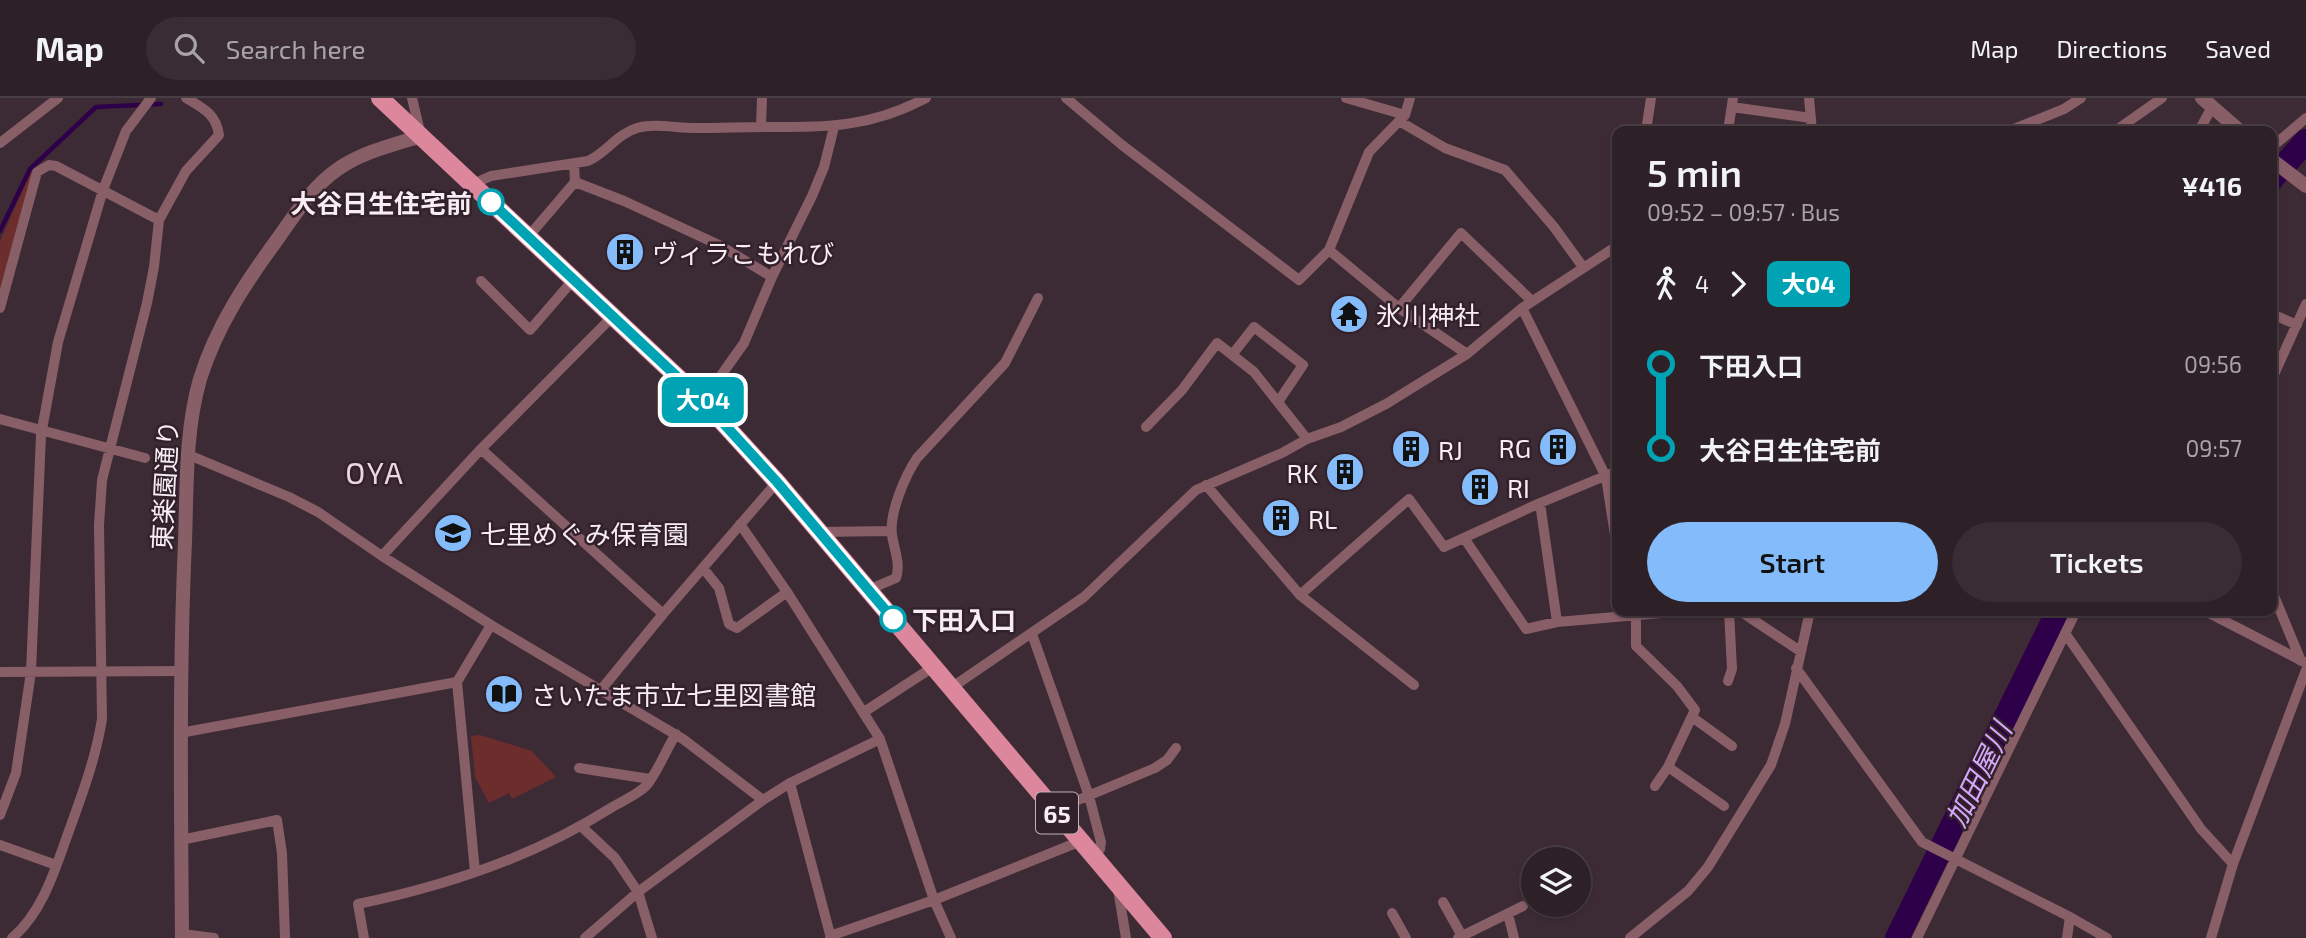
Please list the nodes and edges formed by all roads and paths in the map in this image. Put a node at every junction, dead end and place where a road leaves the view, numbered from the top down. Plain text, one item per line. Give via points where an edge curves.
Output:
1 (58, 98) edge
2 (151, 98) edge
3 (380, 98) edge
4 (412, 98) edge
5 (762, 98) edge
6 (926, 98) edge
7 (1066, 98) edge
8 (1346, 98) edge
9 (1410, 98) edge
10 (1651, 98) edge
11 (1810, 98) edge
12 (2081, 98) edge
13 (2162, 98) edge
14 (192, 102) edge
15 (1732, 102) edge
16 (2207, 102) edge
17 (1402, 118) junction
18 (1811, 118) junction
19 (2306, 118) edge
20 (1647, 126) edge
21 (1729, 126) edge
22 (1812, 126) edge
23 (2021, 126) edge
24 (2122, 126) edge
25 (2200, 126) edge
26 (2234, 126) edge
27 (761, 127) junction
28 (834, 127) junction
29 (421, 136) junction
30 (0, 143) edge
31 (2277, 143) edge
32 (2277, 163) edge
33 (574, 164) junction
34 (575, 182) junction
35 (473, 184) junction
36 (2306, 186) edge
37 (103, 190) junction
38 (159, 220) junction
39 (528, 237) junction
40 (1612, 249) edge
41 (1329, 250) junction
42 (1583, 267) junction
43 (772, 277) junction
44 (573, 279) junction
45 (481, 281) dead end
46 (1038, 299) dead end
47 (1527, 304) junction
48 (2306, 304) edge
49 (0, 308) edge
50 (1399, 308) junction
51 (613, 316) junction
52 (2277, 316) edge
53 (2297, 325) junction
54 (1467, 354) junction
55 (1232, 355) junction
56 (2277, 368) edge
57 (703, 401) junction
58 (1278, 402) junction
59 (0, 419) edge
60 (1146, 427) dead end
61 (42, 430) junction
62 (1307, 439) junction
63 (110, 448) junction
64 (481, 449) junction
65 (189, 455) junction
66 (145, 458) dead end
67 (1612, 474) edge
68 (1606, 477) junction
69 (777, 482) junction
70 (1206, 485) junction
71 (1540, 503) junction
72 (1612, 516) edge
73 (740, 524) junction
74 (819, 531) junction
75 (891, 531) junction
76 (1464, 538) junction
77 (382, 556) junction
78 (703, 568) junction
79 (869, 590) junction
80 (786, 592) junction
81 (1300, 595) junction
82 (2277, 603) edge
83 (663, 614) junction
84 (1612, 616) edge
85 (1630, 616) edge
86 (1729, 616) edge
87 (1748, 616) edge
88 (1809, 616) edge
89 (2074, 616) edge
90 (2214, 616) edge
91 (1557, 622) junction
92 (491, 625) junction
93 (2065, 633) junction
94 (1031, 634) junction
95 (1800, 651) junction
96 (2304, 665) edge
97 (933, 667) junction
98 (1796, 668) junction
99 (101, 670) junction
100 (181, 671) junction
101 (0, 672) edge
102 (31, 672) junction
103 (1728, 681) dead end
104 (457, 682) junction
105 (1414, 685) dead end
106 (951, 688) junction
107 (600, 691) junction
108 (864, 712) junction
109 (1692, 717) junction
110 (180, 733) junction
111 (676, 734) junction
112 (880, 739) junction
113 (1732, 746) dead end
114 (1176, 748) dead end
115 (1668, 767) junction
116 (579, 768) dead end
117 (650, 779) junction
118 (790, 783) junction
119 (1656, 786) dead end
120 (1089, 796) junction
121 (763, 800) junction
122 (1724, 806) dead end
123 (1054, 810) junction
124 (0, 815) edge
125 (581, 827) junction
126 (181, 840) junction
127 (1081, 841) junction
128 (0, 845) edge
129 (1095, 856) junction
130 (1950, 858) junction
131 (2233, 864) junction
132 (56, 865) junction
133 (475, 872) junction
134 (1117, 883) junction
135 (638, 892) junction
136 (934, 900) junction
137 (1444, 902) dead end
138 (1521, 907) edge
139 (1392, 913) dead end
140 (1508, 914) junction
141 (2070, 917) junction
142 (182, 936) edge
143 (831, 937) edge
144 (1460, 937) edge
145 (12, 938) edge
146 (214, 938) edge
147 (285, 938) edge
148 (364, 938) edge
149 (585, 938) edge
150 (652, 938) edge
151 (951, 938) edge
152 (1126, 938) edge
153 (1163, 938) edge
154 (1406, 938) edge
155 (1514, 938) edge
156 (1630, 938) edge
157 (1917, 938) edge
158 (2067, 938) edge
159 (2107, 938) edge
160 (2211, 938) edge

1 - 30 street
2 - 37 street via 126,131
3 - 29 main road, 65
4 - 29 street
5 - 27 street
6 - 28 street via 885,117
7 - 41 street via 1299,280
8 - 17 street
9 - 17 street
10 - 20 street
11 - 18 street
12 - 23 street
13 - 24 street
14 - 38 street via 208,112 219,135 186,171
15 - 18 street
15 - 21 street
16 - 25 street
16 - 26 street
17 - 41 street via 1369,152
17 - 42 street via 1445,148 1505,170
18 - 22 street
19 - 31 street
27 - 28 street
27 - 33 street via 636,129 597,157
28 - 43 street via 820,177
29 - 35 main road, 65
29 - 65 street, 東楽園通り via 353,160 320,184 302,205 221,324 200,380
32 - 36 street
33 - 34 street
33 - 35 street via 491,176
34 - 39 street
34 - 43 street via 719,245
35 - 39 main road, 65
37 - 38 street
37 - 49 street via 56,166 37,172
37 - 61 street via 58,342
38 - 63 street via 147,303
39 - 44 main road, 65
40 - 42 street
41 - 50 street
42 - 47 street
43 - 57 street via 744,343
44 - 45 street via 530,330
44 - 51 main road, 65
46 - 75 street via 1005,363 906,473
47 - 50 street via 1461,233
47 - 54 street
47 - 68 street
48 - 53 street
50 - 54 street
51 - 57 main road, 65
51 - 64 street
52 - 53 street
53 - 56 street
54 - 62 street via 1386,404
55 - 58 street via 1254,372
55 - 58 street via 1254,327 1303,365
55 - 60 street via 1217,343 1182,390
57 - 69 main road, 65
58 - 62 street
59 - 61 street
61 - 63 street
61 - 102 street
62 - 70 street
63 - 66 street
63 - 99 street via 99,525
64 - 77 street
64 - 83 street
65 - 77 street via 289,497
65 - 100 street, 東楽園通り
67 - 68 street
68 - 71 street
68 - 72 street
69 - 73 street
69 - 74 main road, 65
70 - 81 street
70 - 94 street via 1084,597
71 - 76 street
71 - 91 street
73 - 78 street
73 - 80 street
74 - 75 street
74 - 79 main road, 65
75 - 79 street via 899,569 896,578
76 - 81 street via 1444,547 1409,499
76 - 91 street via 1526,629
77 - 92 street
78 - 80 street via 719,588 729,624 737,628
78 - 83 street
79 - 97 main road, 65
80 - 108 street
81 - 105 street
82 - 96 street
83 - 107 street
84 - 91 street
85 - 109 street via 1636,646 1677,685 1695,710
86 - 103 street via 1732,669
87 - 95 street
88 - 95 street
89 - 93 street
90 - 96 street
92 - 104 street
92 - 107 street
93 - 130 street
93 - 131 street via 2201,829
94 - 106 street
94 - 120 street
95 - 98 street
96 - 131 street
97 - 106 main road, 65
97 - 108 street
98 - 130 street via 1922,842
98 - 156 street via 1771,765 1708,867 1688,891
99 - 100 street
99 - 102 street
99 - 132 street via 99,740
100 - 110 street, 東楽園通り
101 - 102 street
102 - 124 street via 16,773
104 - 110 street
104 - 133 street
106 - 123 main road, 65
107 - 111 street
108 - 112 street
109 - 113 street
109 - 115 street
110 - 126 street, 東楽園通り
111 - 117 street
111 - 121 street
112 - 118 street
112 - 136 street
114 - 120 street via 1155,768
115 - 119 street
115 - 122 street
116 - 117 street
117 - 125 street
118 - 121 street
118 - 143 street
120 - 123 street
120 - 129 street via 1101,842
121 - 135 street
123 - 127 main road, 65
125 - 133 street
125 - 135 street via 615,858
126 - 142 street, 東楽園通り
126 - 147 street via 277,820
127 - 129 main road, 65
127 - 136 street
128 - 132 street
129 - 134 main road, 65
130 - 141 street
130 - 157 street
131 - 160 street
132 - 145 street via 41,901
133 - 148 street via 358,904
134 - 152 street
134 - 153 main road, 65
135 - 149 street
135 - 150 street
136 - 143 street
136 - 151 street
137 - 144 street
138 - 140 street
139 - 154 street
140 - 144 street
140 - 155 street
141 - 158 street
141 - 159 street
142 - 146 street

